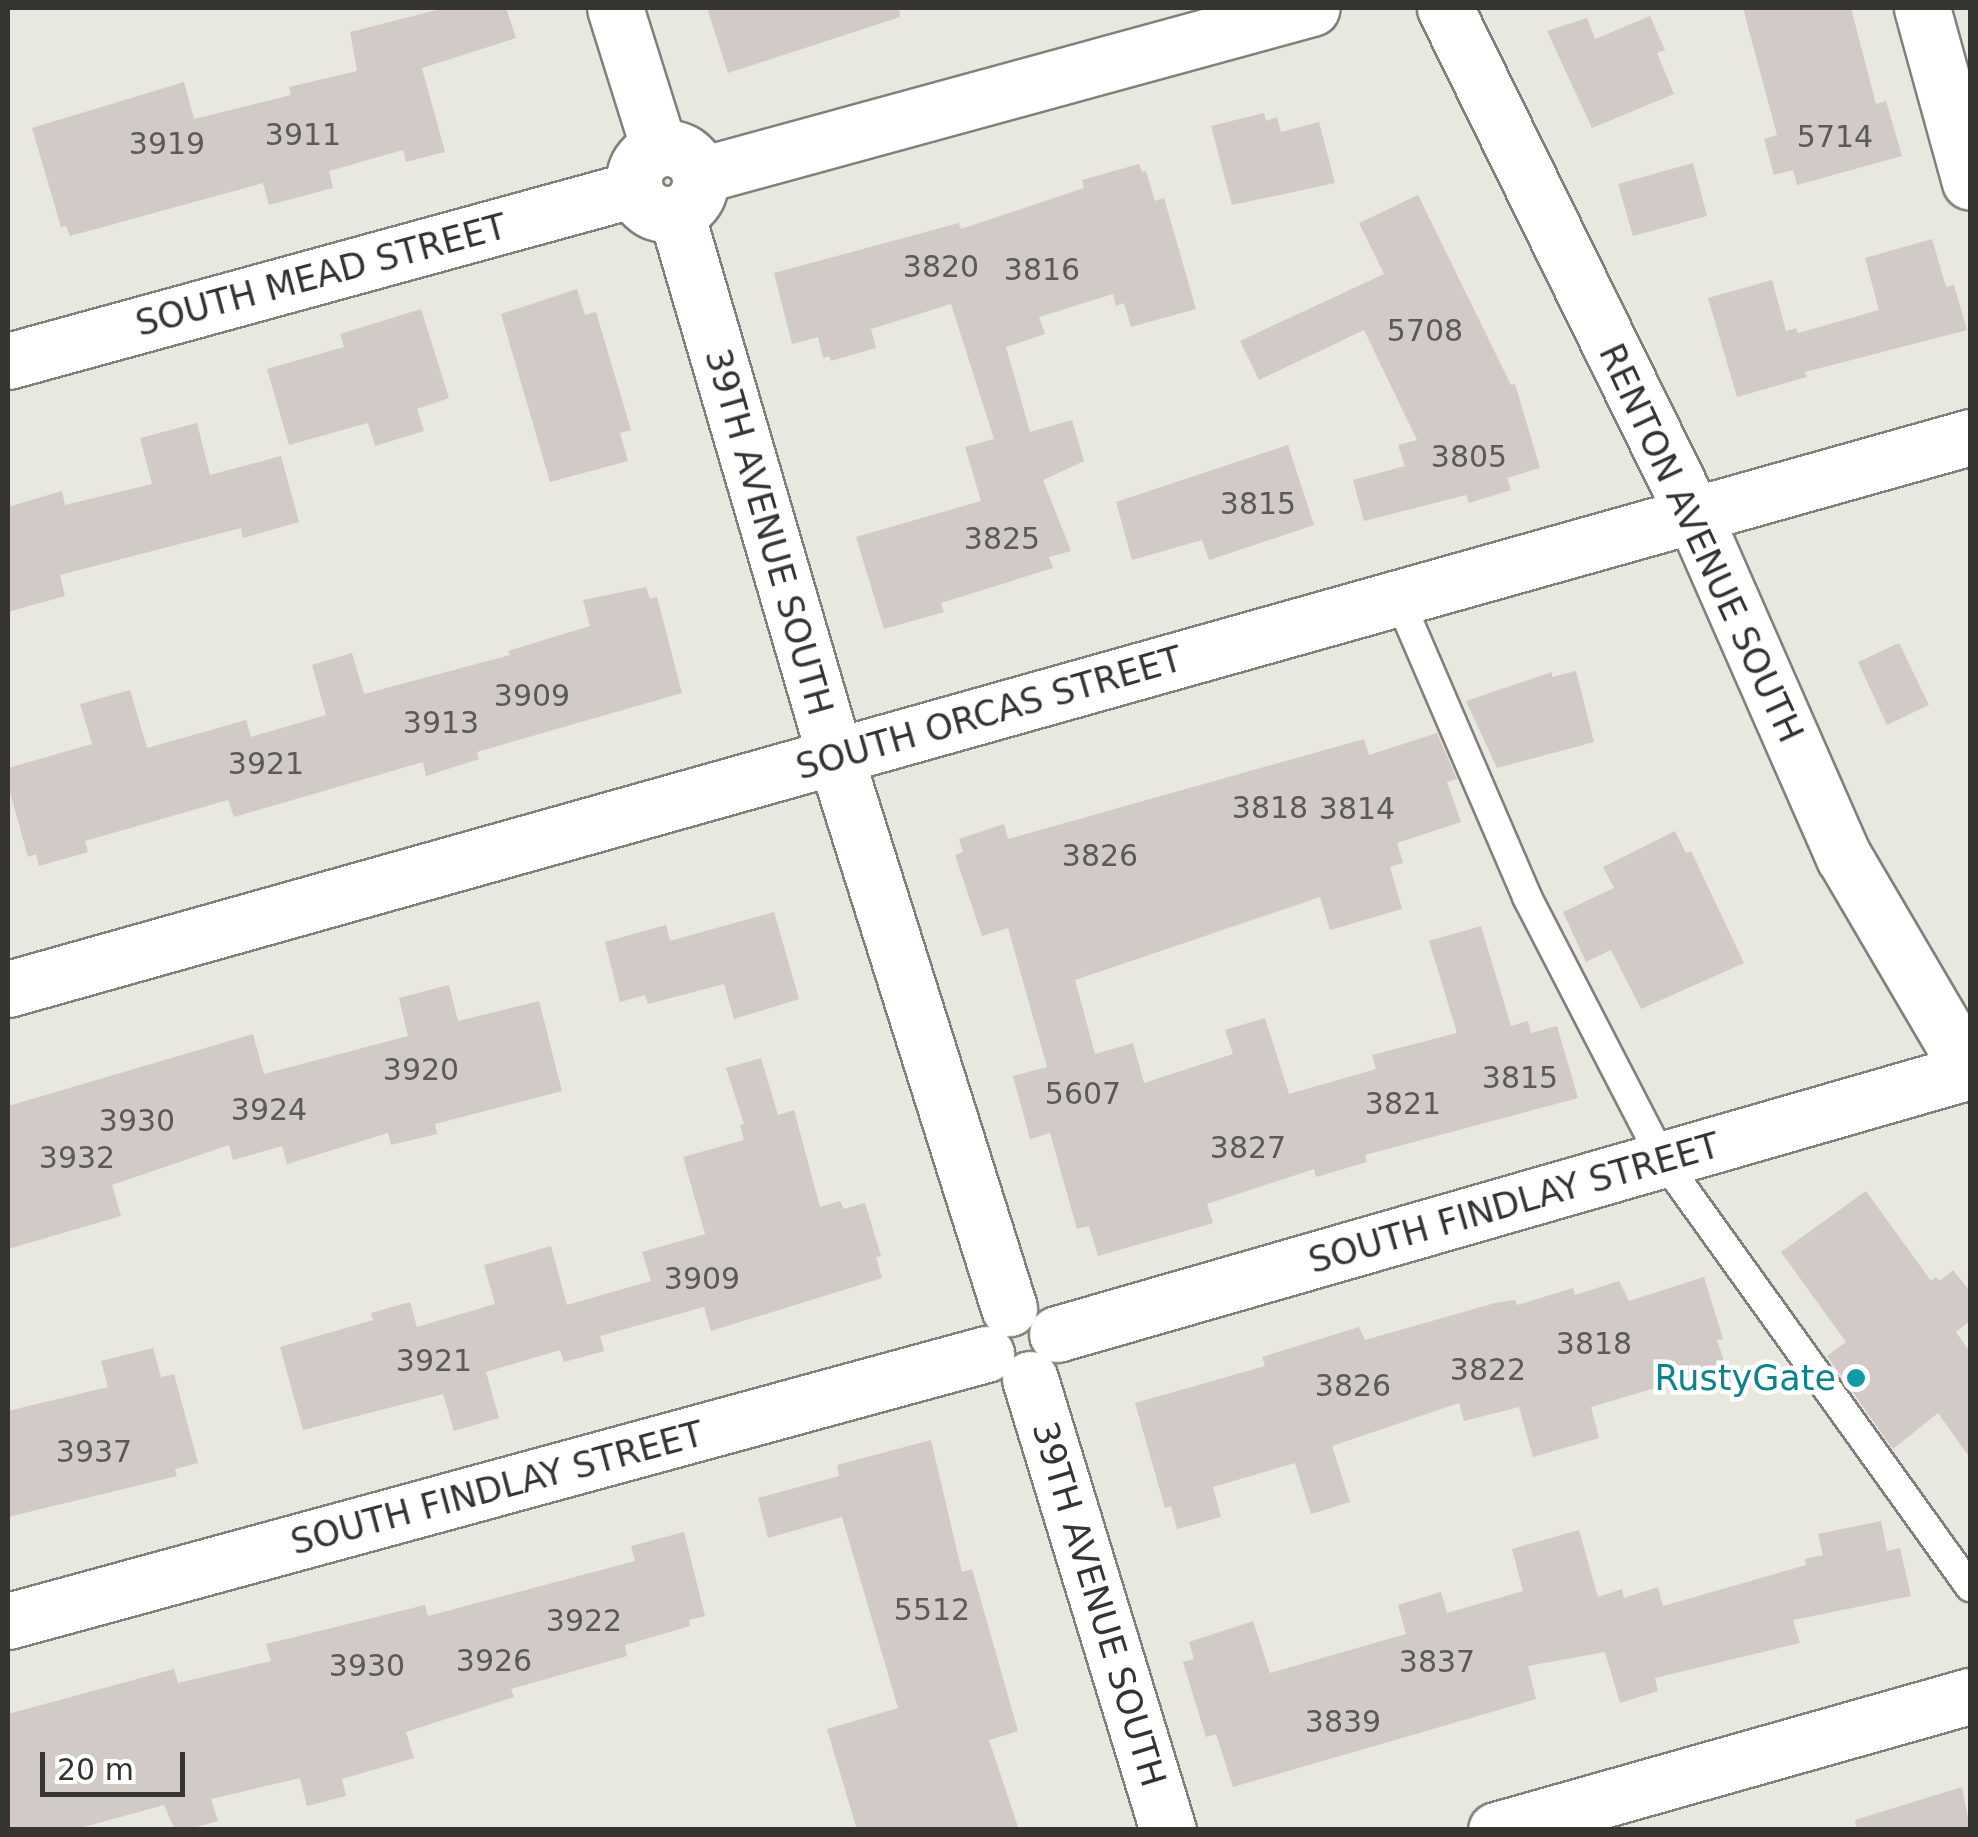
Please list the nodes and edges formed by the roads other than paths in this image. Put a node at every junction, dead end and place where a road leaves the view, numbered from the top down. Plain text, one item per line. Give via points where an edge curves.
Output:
1 (615, 8) edge
2 (1312, 8) edge
3 (1445, 8) edge
4 (1922, 8) edge
5 (668, 181) junction
6 (1970, 182) edge
7 (8, 361) edge
8 (1970, 437) edge
9 (1694, 516) junction
10 (1398, 597) junction
11 (835, 756) junction
12 (8, 989) edge
13 (1970, 1071) edge
14 (1663, 1160) junction
15 (1021, 1344) junction
16 (1970, 1587) edge
17 (8, 1621) edge
18 (1970, 1696) edge
19 (1168, 1830) edge
20 (1496, 1830) edge

1 - 5 street, 39TH AVENUE SOUTH
2 - 5 street, SOUTH MEAD STREET
3 - 9 street, RENTON AVENUE SOUTH
4 - 6 street
5 - 7 street, SOUTH MEAD STREET
5 - 11 street, 39TH AVENUE SOUTH
8 - 9 street, SOUTH ORCAS STREET
9 - 10 street, SOUTH ORCAS STREET
9 - 13 street, RENTON AVENUE SOUTH via 1844,857
10 - 11 street, SOUTH ORCAS STREET
10 - 14 lane via 1527,897
11 - 12 street, SOUTH ORCAS STREET
11 - 15 street, 39TH AVENUE SOUTH
13 - 14 street, SOUTH FINDLAY STREET
14 - 15 street, SOUTH FINDLAY STREET
14 - 16 lane
15 - 17 street, SOUTH FINDLAY STREET
15 - 19 street, 39TH AVENUE SOUTH
18 - 20 street

